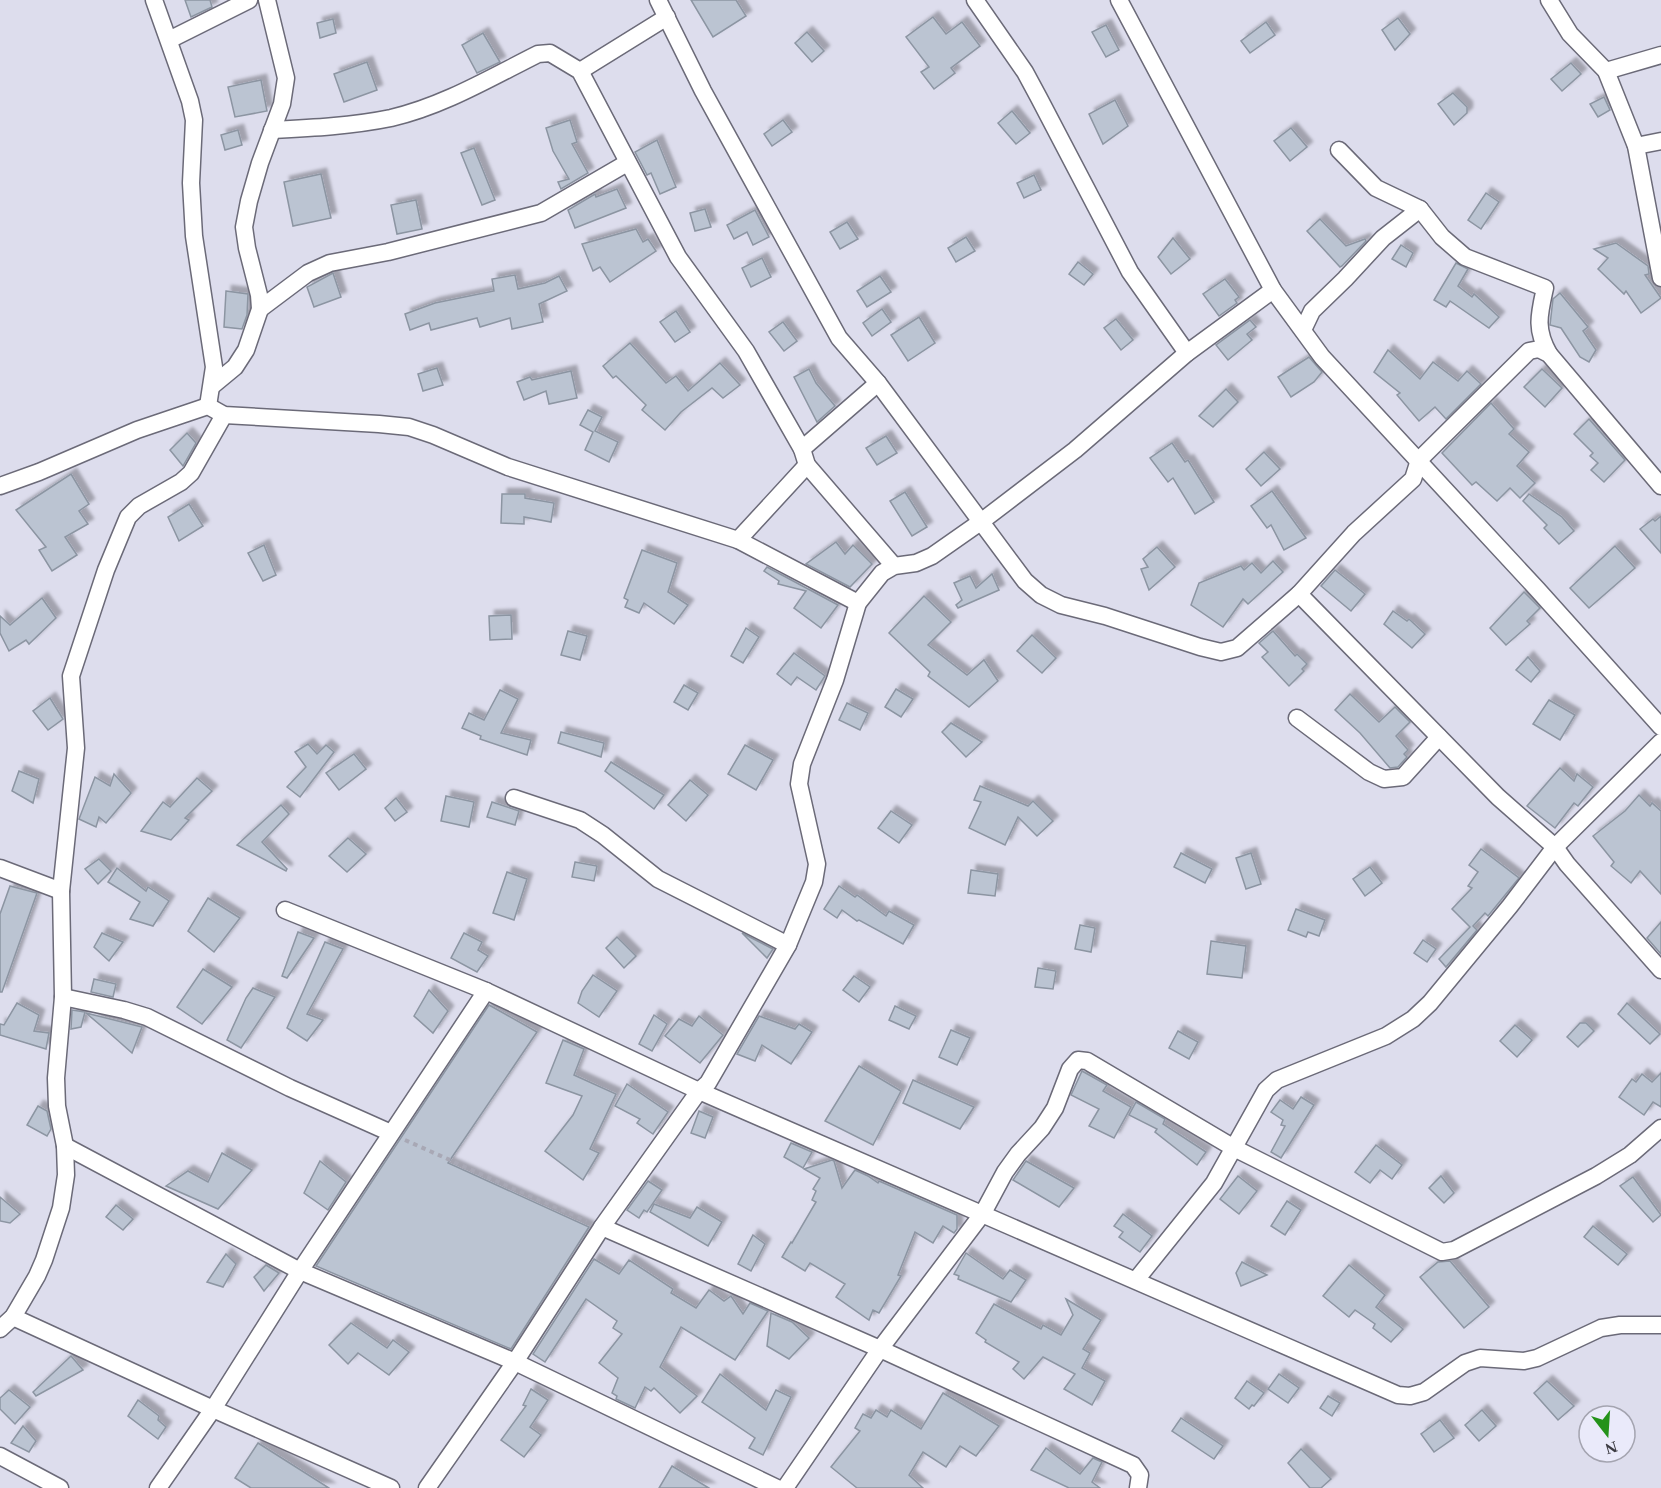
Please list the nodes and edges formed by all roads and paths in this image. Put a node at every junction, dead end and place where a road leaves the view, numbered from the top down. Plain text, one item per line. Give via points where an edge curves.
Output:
1 (154, 0) edge
2 (249, 0) edge
3 (267, 0) edge
4 (658, 0) edge
5 (975, 0) edge
6 (1119, 0) edge
7 (1549, 0) edge
8 (667, 17) junction
9 (169, 40) junction
10 (1661, 55) edge
11 (580, 71) junction
12 (1606, 71) junction
13 (272, 130) junction
14 (1661, 141) edge
15 (1636, 147) junction
16 (1339, 150) dead end
17 (627, 163) junction
18 (1420, 209) junction
19 (1660, 270) edge
20 (1273, 290) junction
21 (260, 309) junction
22 (1303, 330) junction
23 (1187, 353) junction
24 (1549, 354) junction
25 (878, 383) junction
26 (212, 386) junction
27 (208, 406) junction
28 (224, 415) junction
29 (804, 457) junction
30 (1419, 460) junction
31 (0, 486) edge
32 (1661, 486) edge
33 (982, 521) junction
34 (738, 540) junction
35 (894, 566) junction
36 (1299, 594) junction
37 (858, 603) junction
38 (1297, 718) dead end
39 (1661, 727) edge
40 (1439, 737) junction
41 (1661, 742) edge
42 (514, 798) dead end
43 (1555, 846) junction
44 (0, 868) edge
45 (61, 891) junction
46 (285, 910) dead end
47 (788, 945) junction
48 (1661, 970) edge
49 (486, 991) junction
50 (63, 997) junction
51 (699, 1091) junction
52 (1661, 1128) edge
53 (391, 1133) junction
54 (65, 1146) junction
55 (1234, 1148) junction
56 (983, 1213) junction
57 (602, 1227) junction
58 (300, 1270) junction
59 (1136, 1280) junction
60 (13, 1317) junction
61 (1661, 1324) edge
62 (0, 1329) edge
63 (880, 1350) junction
64 (515, 1362) junction
65 (213, 1409) junction
66 (0, 1456) edge
67 (60, 1488) edge
68 (158, 1488) edge
69 (391, 1488) edge
70 (427, 1488) edge
71 (777, 1488) edge
72 (785, 1488) edge
73 (1138, 1488) edge

1 - 9 street
2 - 9 street
3 - 13 street via 286,78
4 - 8 street
5 - 23 street via 1040,98 1130,272
6 - 20 street
7 - 12 street via 1570,34
8 - 11 street
8 - 25 street via 703,91 839,338
9 - 26 street via 194,120 194,236 214,367
10 - 12 street
11 - 13 street via 550,53 538,54 461,94 392,118
11 - 17 street
12 - 15 street
13 - 21 street via 244,227
14 - 15 street
15 - 19 street
16 - 18 street via 1376,188
17 - 21 street via 541,213 330,263 308,273
17 - 29 street via 678,258 746,351
18 - 22 street via 1383,238 1311,310
18 - 24 street via 1442,237 1465,257 1545,288 1538,321
20 - 22 street
20 - 23 street
21 - 26 street via 246,350 235,367
22 - 30 street via 1322,357
23 - 33 street via 1075,450
24 - 30 street via 1539,349 1529,351
24 - 32 street
25 - 29 street
25 - 33 street
26 - 27 street
27 - 28 street
27 - 31 street via 137,430
28 - 34 street via 409,427 508,467
28 - 45 street via 191,473 128,517 106,570 71,675 74,774
29 - 34 street
29 - 35 street
30 - 36 street via 1413,479 1354,533
30 - 39 street
33 - 35 street via 932,556
33 - 36 street via 1025,581 1041,595 1061,605 1221,652 1237,648
34 - 37 street
35 - 37 street via 882,573
36 - 40 street
37 - 47 street via 835,680 802,764 799,784 817,864 814,882
38 - 40 street via 1384,779 1403,777
40 - 43 street via 1498,797
41 - 43 street
42 - 47 street via 580,820 658,879
43 - 48 street
43 - 55 street via 1510,906 1413,1019 1386,1036 1277,1080 1266,1090
44 - 45 street
45 - 50 street
46 - 49 street
47 - 51 street via 715,1072
49 - 51 street
49 - 53 street
50 - 53 street via 147,1017
50 - 54 street via 56,1078
51 - 56 street
51 - 57 street
52 - 55 street via 1630,1155 1596,1176 1454,1250 1442,1252
53 - 57 path
53 - 58 street
54 - 58 street
54 - 60 street via 61,1208 44,1260
55 - 56 street via 1087,1061 1078,1060 1070,1069 1055,1108 1005,1172
55 - 59 street via 1214,1183
56 - 59 street
56 - 63 street
57 - 63 street
57 - 64 street
58 - 64 street
58 - 65 street
59 - 61 street via 1398,1395 1424,1392 1472,1361 1524,1361 1601,1328
60 - 62 street
60 - 65 street
63 - 72 street
63 - 73 street via 1133,1465 1140,1474
64 - 70 street
64 - 71 street
65 - 68 street
65 - 69 street
66 - 67 street

